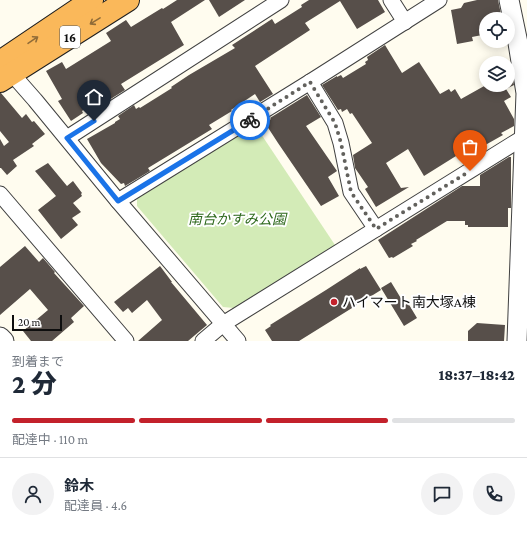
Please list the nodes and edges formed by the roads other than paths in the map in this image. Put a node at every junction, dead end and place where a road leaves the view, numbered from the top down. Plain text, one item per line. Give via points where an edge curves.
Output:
1 (92, 0) edge
2 (128, 0) edge
3 (281, 0) edge
4 (391, 0) edge
5 (439, 0) edge
6 (509, 0) edge
7 (405, 22) junction
8 (2, 68) edge
9 (310, 82) junction
10 (524, 137) junction
11 (67, 138) junction
12 (0, 194) edge
13 (118, 201) junction
14 (376, 229) junction
15 (223, 324) junction
16 (0, 337) edge
17 (4, 341) edge
18 (126, 341) edge
19 (203, 341) edge
20 (238, 341) edge
21 (517, 341) edge

8 -> 1 highway, 16
2 -> 8 highway, 16
3 - 11 street
4 - 7 street
5 - 7 street
6 - 10 street via 526,93
7 - 9 street
8 - 11 street
9 - 13 street
9 - 14 street via 335,123 351,192
10 - 14 street
10 - 21 street
11 - 13 street
12 - 18 street
13 - 15 street
14 - 15 street
15 - 19 street
15 - 20 street
16 - 17 street

